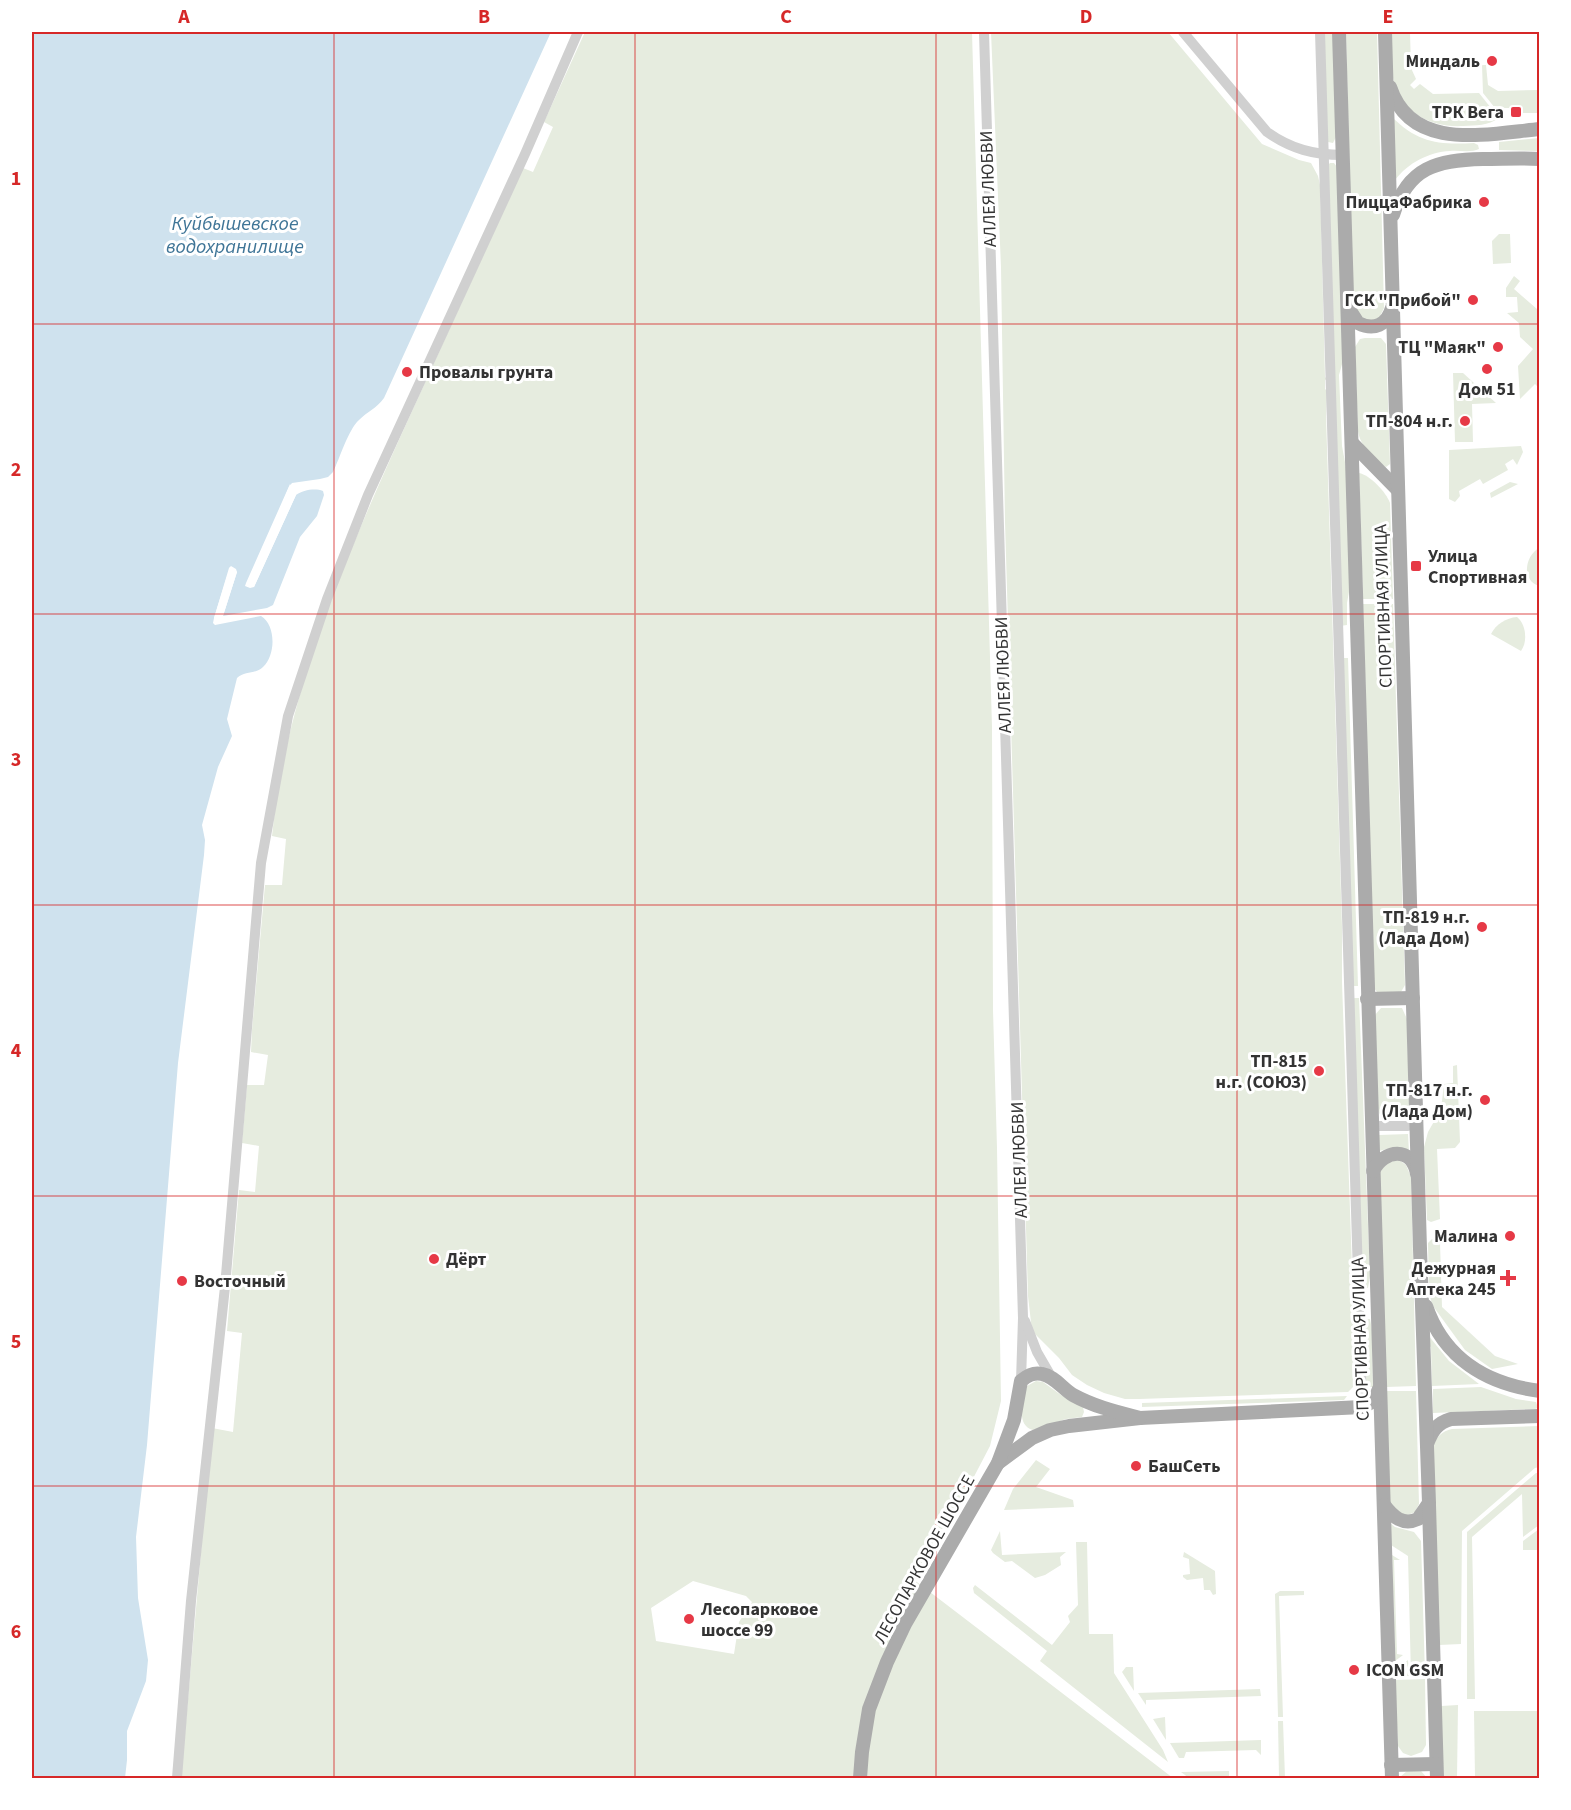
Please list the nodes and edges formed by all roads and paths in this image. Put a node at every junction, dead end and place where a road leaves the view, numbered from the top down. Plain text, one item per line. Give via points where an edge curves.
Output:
1 (578, 32) edge
2 (984, 32) edge
3 (1184, 32) edge
4 (1320, 32) edge
5 (1339, 32) edge
6 (1385, 32) edge
7 (1386, 77) junction
8 (1539, 129) edge
9 (1486, 134) junction
10 (1324, 155) junction
11 (1343, 155) junction
12 (1487, 159) junction
13 (1539, 159) edge
14 (1390, 225) junction
15 (1348, 307) junction
16 (1393, 307) junction
17 (1352, 443) junction
18 (1398, 490) junction
19 (1413, 998) junction
20 (1367, 999) junction
21 (1371, 1126) junction
22 (1408, 1126) dead end
23 (1373, 1171) junction
24 (1418, 1179) junction
25 (1421, 1284) junction
26 (1023, 1318) junction
27 (1052, 1378) junction
28 (1021, 1381) junction
29 (1380, 1389) junction
30 (1539, 1391) edge
31 (1087, 1402) junction
32 (1362, 1407) junction
33 (1539, 1416) edge
34 (1140, 1418) junction
35 (1014, 1420) junction
36 (1082, 1424) junction
37 (1380, 1427) junction
38 (1032, 1438) junction
39 (1426, 1445) junction
40 (998, 1463) junction
41 (1429, 1503) junction
42 (1384, 1505) junction
43 (1436, 1764) junction
44 (1391, 1772) edge
45 (177, 1779) edge
46 (860, 1779) edge
47 (1437, 1779) edge

1 - 45 street via 368,495 327,599 288,716 261,863
2 - 26 street, АЛЛЕЯ ЛЮБВИ
3 - 10 street via 1267,132 1297,149
4 - 10 street
5 - 11 main road, СПОРТИВНАЯ УЛИЦА
6 - 7 main road, СПОРТИВНАЯ УЛИЦА
7 - 9 main road via 1401,111 1420,127 1450,134
7 - 14 main road, СПОРТИВНАЯ УЛИЦА
8 - 9 main road
9 - 12 main road
10 - 11 street
10 - 32 street
11 - 15 main road, СПОРТИВНАЯ УЛИЦА
12 - 13 main road
12 - 14 main road via 1439,163 1421,172 1405,188
14 - 16 main road, СПОРТИВНАЯ УЛИЦА
15 - 16 main road via 1358,323 1371,327 1384,323
15 - 17 main road, СПОРТИВНАЯ УЛИЦА
16 - 18 main road, СПОРТИВНАЯ УЛИЦА
17 - 18 main road
17 - 20 main road, СПОРТИВНАЯ УЛИЦА
18 - 19 main road, СПОРТИВНАЯ УЛИЦА
19 - 20 main road
19 - 24 main road, СПОРТИВНАЯ УЛИЦА
20 - 21 main road, СПОРТИВНАЯ УЛИЦА
21 - 22 street
21 - 23 main road, СПОРТИВНАЯ УЛИЦА
23 - 24 main road via 1383,1156 1403,1155 1413,1162
23 - 29 main road, СПОРТИВНАЯ УЛИЦА
24 - 25 main road, СПОРТИВНАЯ УЛИЦА
25 - 30 main road via 1430,1319 1462,1360 1488,1378
25 - 39 main road, СПОРТИВНАЯ УЛИЦА
26 - 27 street, АЛЛЕЯ ЛЮБВИ
26 - 28 street, АЛЛЕЯ ЛЮБВИ
27 - 28 main road via 1035,1373
27 - 31 main road
28 - 35 main road, ЛЕСОПАРКОВОЕ ШОССЕ
29 - 32 main road via 1374,1401
29 - 37 main road, СПОРТИВНАЯ УЛИЦА
31 - 34 main road
31 - 36 main road via 1090,1418
32 - 34 main road
32 - 37 main road via 1374,1414
33 - 39 main road via 1451,1419 1435,1428
34 - 36 main road, ЛЕСОПАРКОВОЕ ШОССЕ
35 - 38 main road via 1018,1433
35 - 40 main road, ЛЕСОПАРКОВОЕ ШОССЕ
36 - 38 main road, ЛЕСОПАРКОВОЕ ШОССЕ
37 - 42 main road, СПОРТИВНАЯ УЛИЦА
38 - 40 main road, ЛЕСОПАРКОВОЕ ШОССЕ
39 - 41 main road, СПОРТИВНАЯ УЛИЦА
40 - 46 main road, ЛЕСОПАРКОВОЕ ШОССЕ via 887,1662 869,1709
41 - 42 main road via 1418,1519 1410,1522 1397,1519
41 - 43 main road, СПОРТИВНАЯ УЛИЦА
42 - 44 main road, СПОРТИВНАЯ УЛИЦА
43 - 44 main road
43 - 47 main road, СПОРТИВНАЯ УЛИЦА

